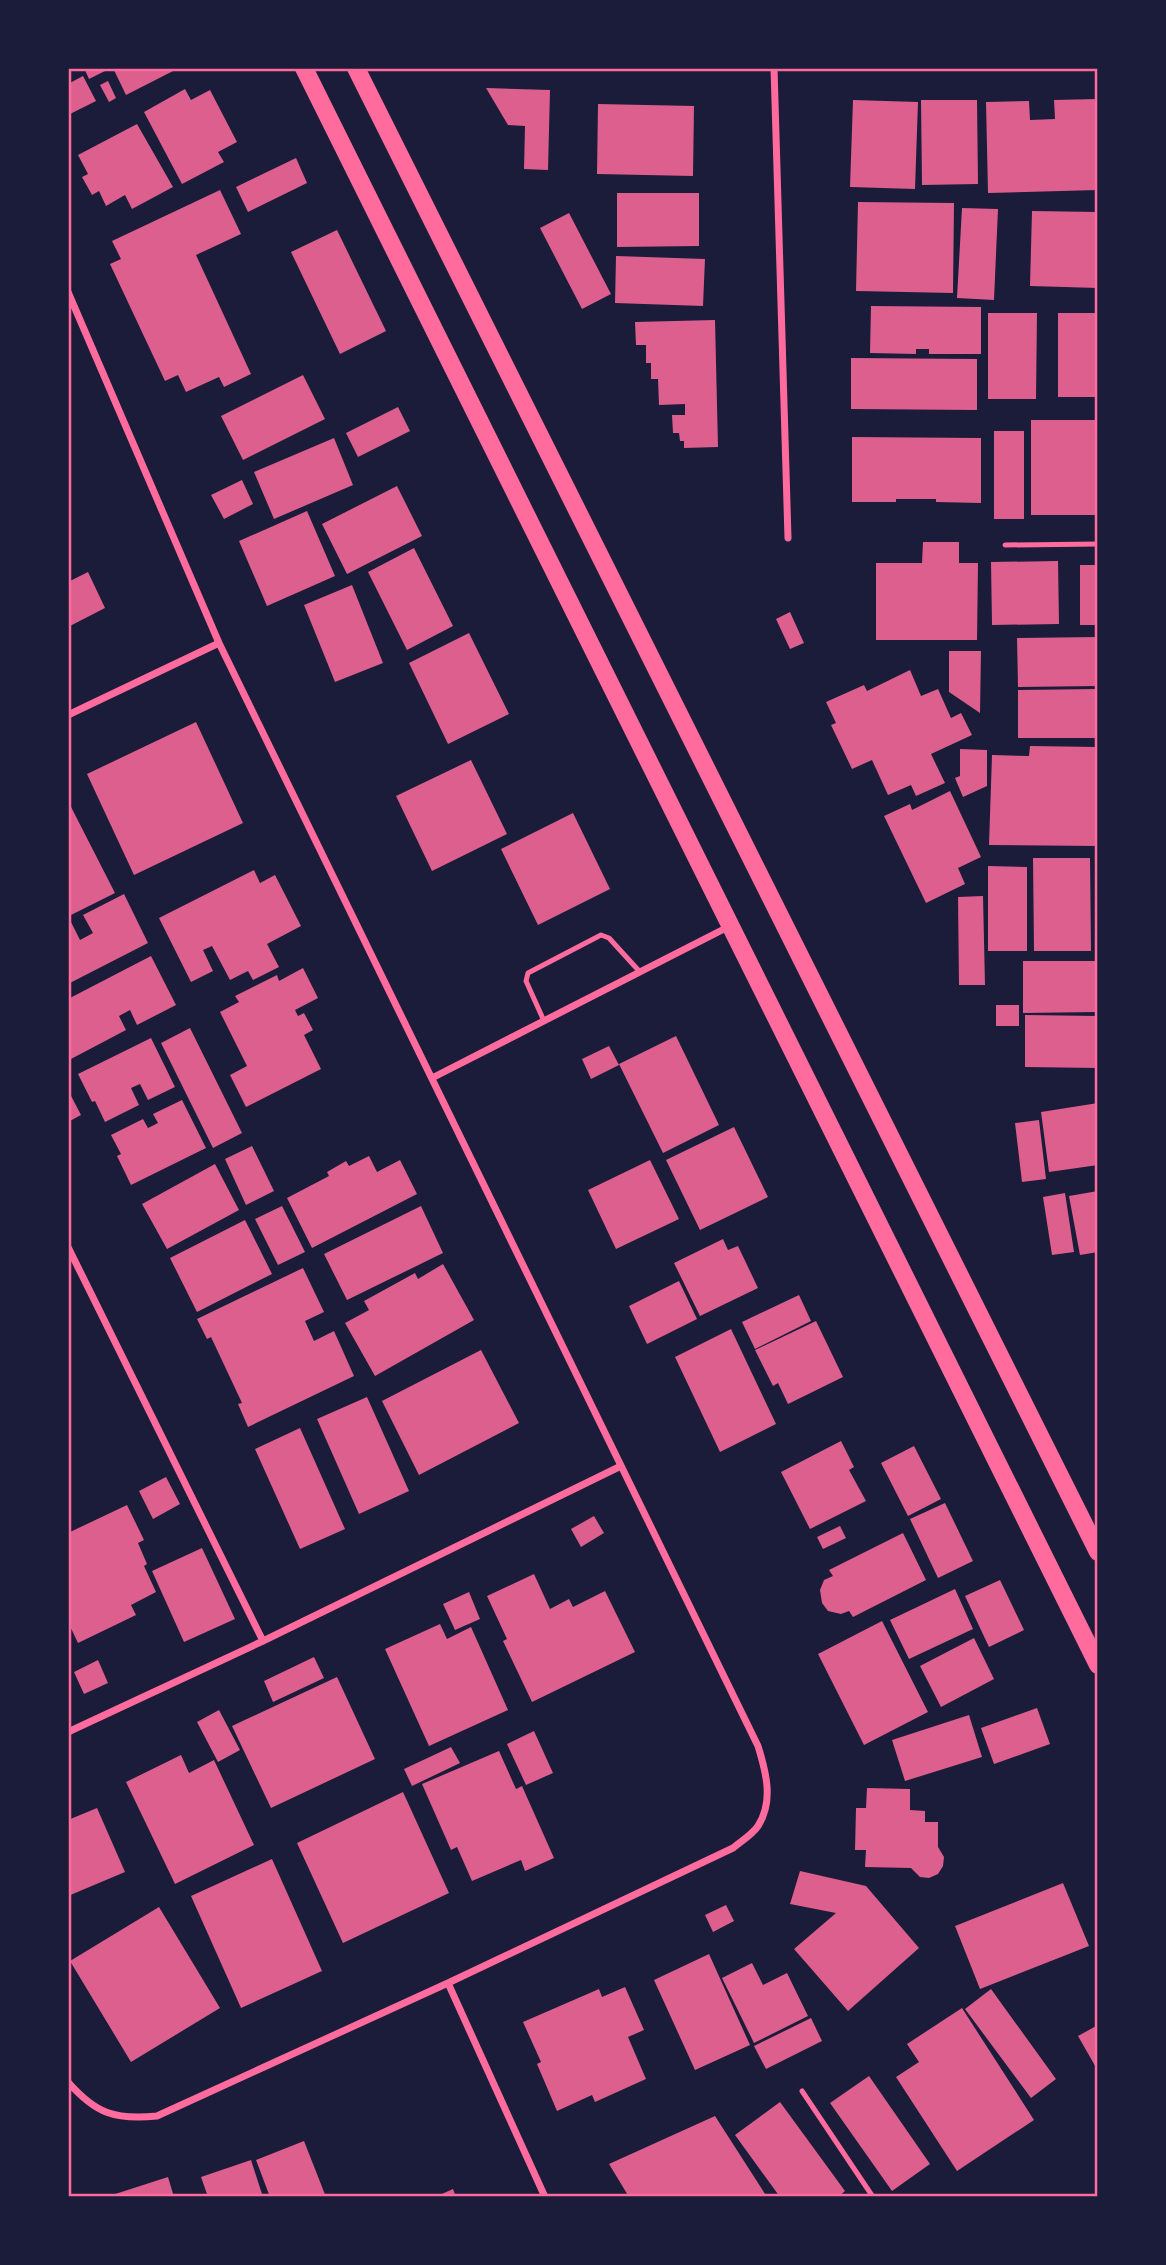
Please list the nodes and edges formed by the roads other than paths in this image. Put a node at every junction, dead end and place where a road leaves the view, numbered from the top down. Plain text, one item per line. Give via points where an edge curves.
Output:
1 (304, 68) edge
2 (356, 68) edge
3 (774, 68) edge
4 (68, 292) edge
5 (788, 538) dead end
6 (1098, 544) edge
7 (1005, 545) dead end
8 (219, 643) junction
9 (68, 715) edge
10 (730, 926) junction
11 (640, 972) junction
12 (544, 1021) junction
13 (432, 1078) junction
14 (68, 1247) edge
15 (621, 1466) junction
16 (1098, 1552) edge
17 (263, 1641) junction
18 (1098, 1665) edge
19 (68, 1732) edge
20 (448, 1983) junction
21 (68, 2082) edge
22 (802, 2091) dead end
23 (545, 2197) edge
24 (873, 2197) edge

1 - 10 main road
2 - 16 main road
3 - 5 street
4 - 8 street
6 - 7 lane
8 - 9 street
8 - 13 street
10 - 11 street
10 - 18 main road
11 - 12 street
11 - 12 lane via 605,935 528,973
12 - 13 street
13 - 15 street
14 - 17 street
15 - 17 street
15 - 20 street via 758,1746 767,1775 767,1804 757,1827 733,1848
17 - 19 street
20 - 21 street via 157,2116 106,2114 83,2100
20 - 23 street
22 - 24 lane

